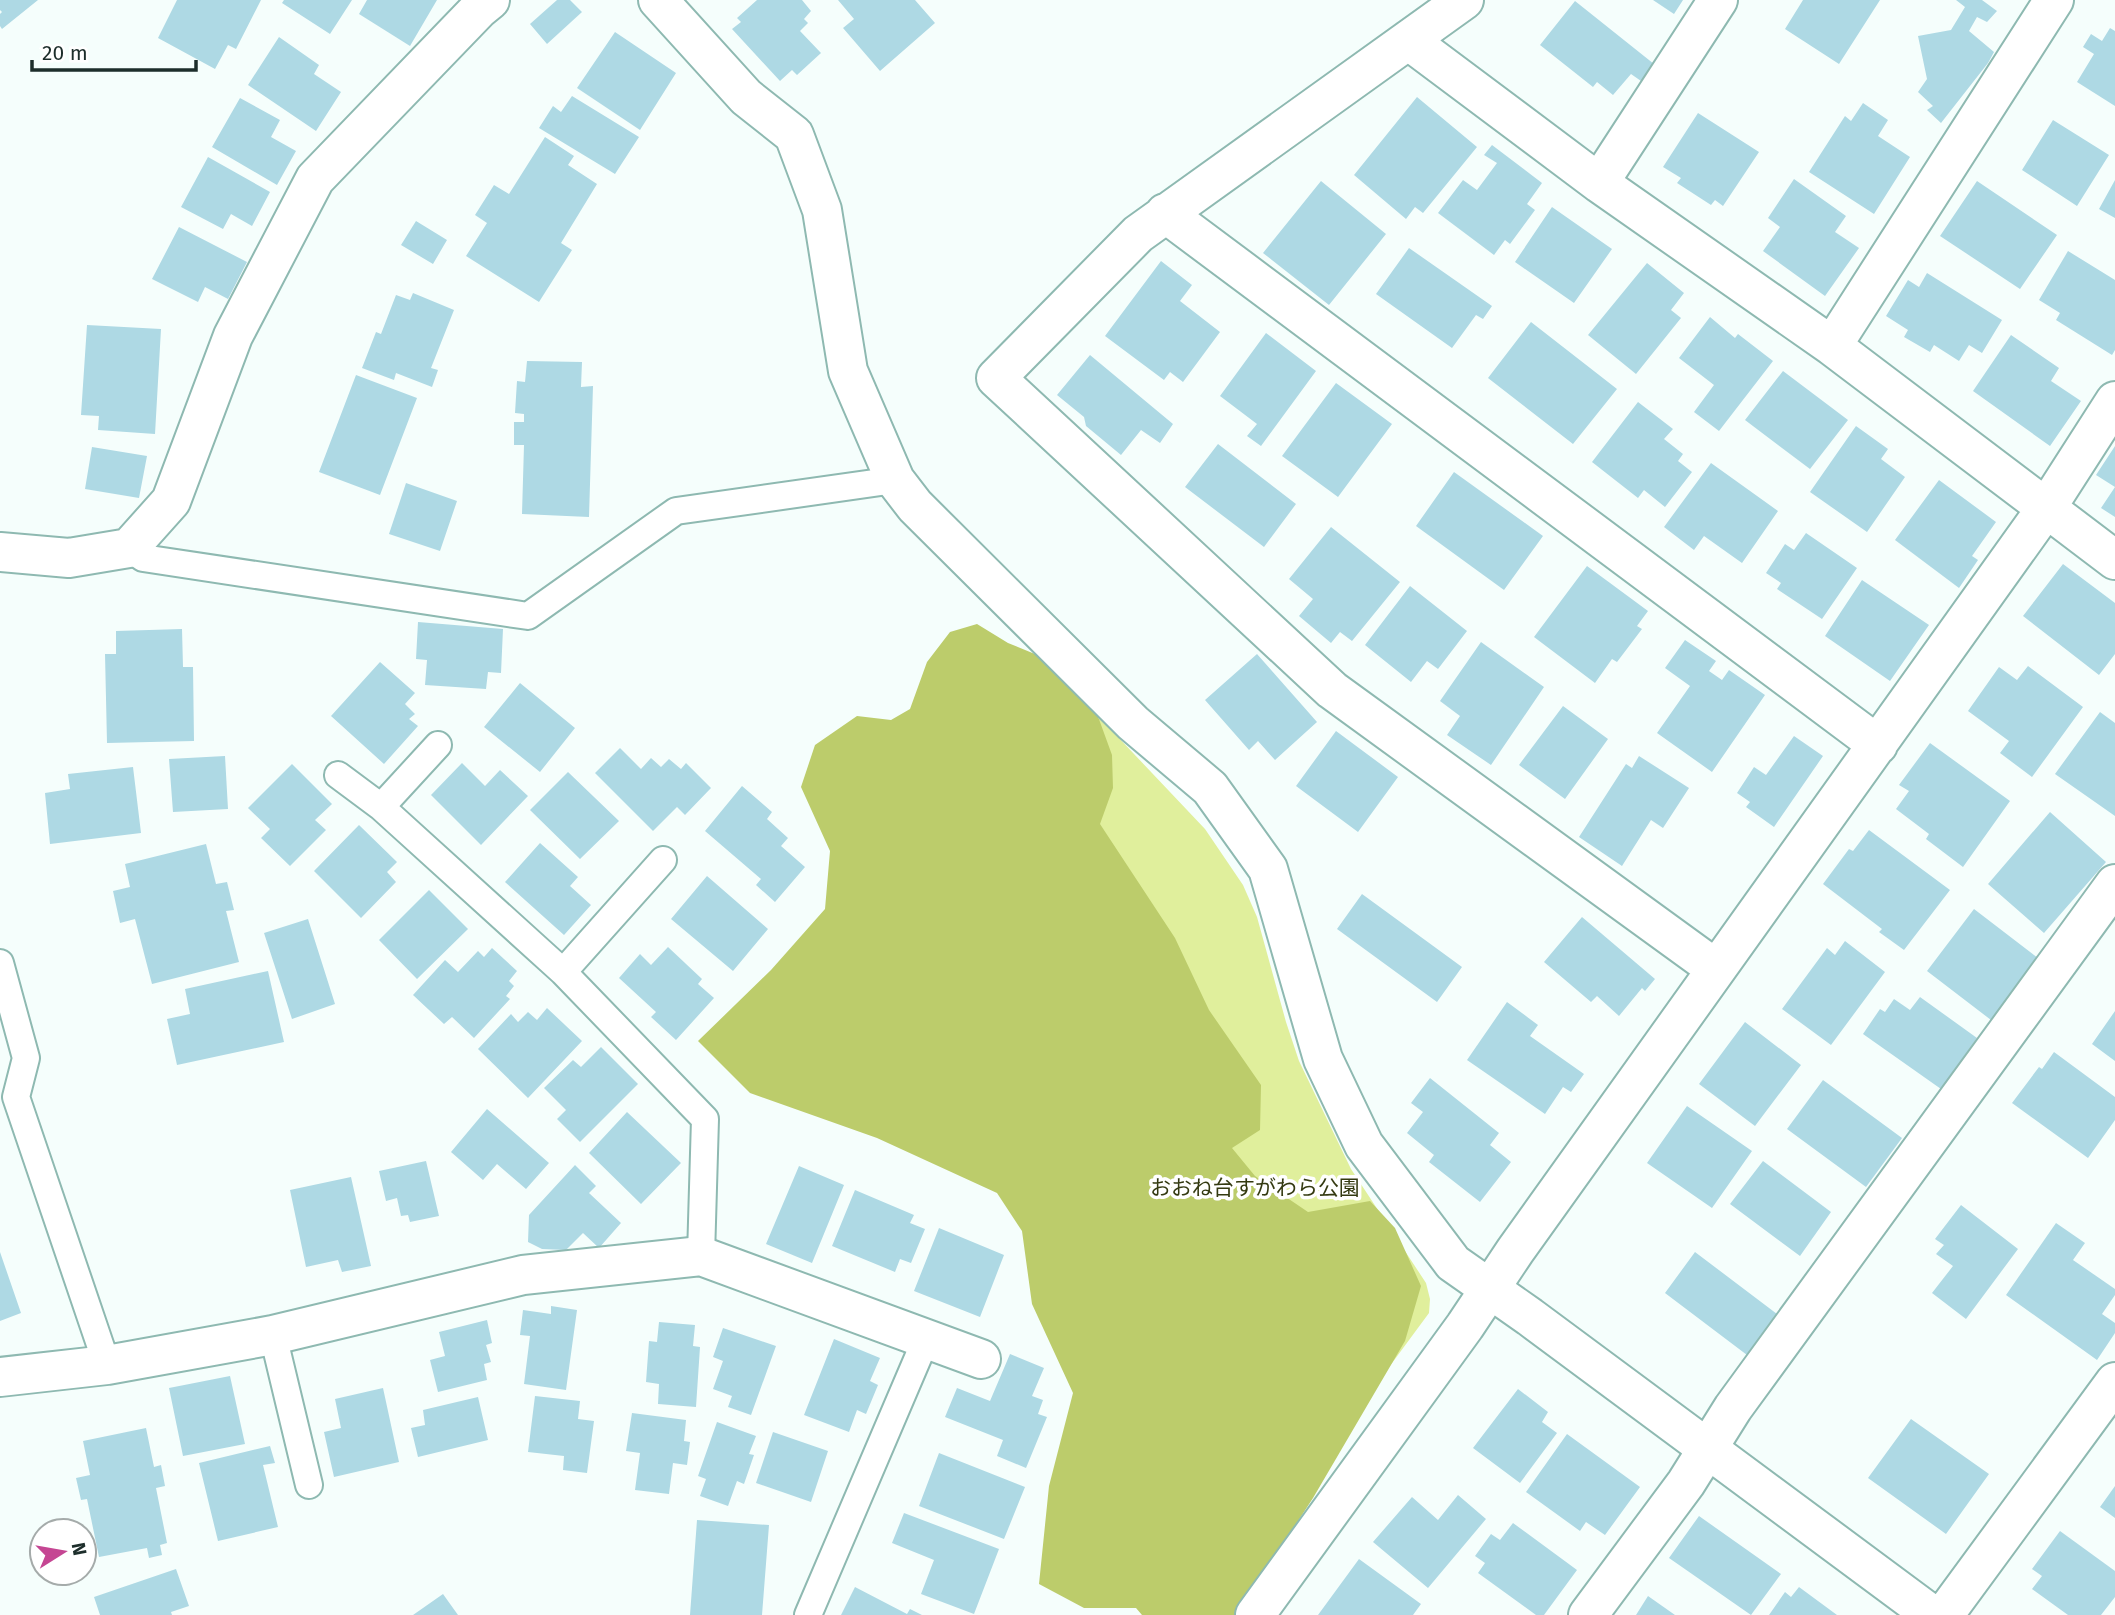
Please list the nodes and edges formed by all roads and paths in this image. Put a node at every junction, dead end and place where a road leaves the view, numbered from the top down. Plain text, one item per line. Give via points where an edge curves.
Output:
1 (490, 0) edge
2 (658, 0) edge
3 (1464, 0) edge
4 (1718, 0) edge
5 (2054, 0) edge
6 (1408, 40) junction
7 (1599, 183) junction
8 (1166, 214) junction
9 (1832, 346) junction
10 (2115, 401) edge
11 (895, 480) junction
12 (2047, 507) junction
13 (128, 548) junction
14 (0, 552) edge
15 (2115, 559) edge
16 (438, 745) dead end
17 (1878, 745) junction
18 (338, 775) dead end
19 (381, 807) junction
20 (663, 860) dead end
21 (2115, 884) edge
22 (0, 963) edge
23 (1716, 969) junction
24 (563, 972) junction
25 (5, 1001) edge
26 (701, 1256) junction
27 (1491, 1289) junction
28 (273, 1335) junction
29 (926, 1339) junction
30 (981, 1359) dead end
31 (107, 1364) junction
32 (0, 1377) edge
33 (2115, 1382) edge
34 (1707, 1448) junction
35 (309, 1485) dead end
36 (808, 1615) edge
37 (1255, 1615) edge
38 (1588, 1615) edge
39 (1932, 1615) edge
40 (1944, 1615) edge

1 - 13 street via 316,179 233,336 172,501
2 - 11 street via 746,97 794,135 822,210 848,370
3 - 6 street
4 - 7 street
5 - 9 street
6 - 7 street
6 - 8 street
7 - 9 street
8 - 17 street
8 - 23 street via 1138,234 996,378 1332,690
9 - 12 street
10 - 12 street
11 - 13 lane via 676,511 528,616 144,558
11 - 27 street via 915,506 1133,723 1210,788 1268,869 1323,1059 1364,1145 1453,1263
12 - 15 street
12 - 17 street
13 - 14 street via 69,558
16 - 19 lane
17 - 23 street
18 - 19 lane
19 - 24 lane
20 - 24 lane
21 - 34 street
22 - 25 lane
23 - 27 street
24 - 26 lane via 705,1119
25 - 31 lane via 26,1058 16,1097
26 - 28 street via 523,1275
26 - 29 street
27 - 34 street
27 - 37 street
28 - 31 street
28 - 35 lane
29 - 30 street
29 - 36 lane
31 - 32 street
33 - 40 street
34 - 38 street
34 - 39 street

